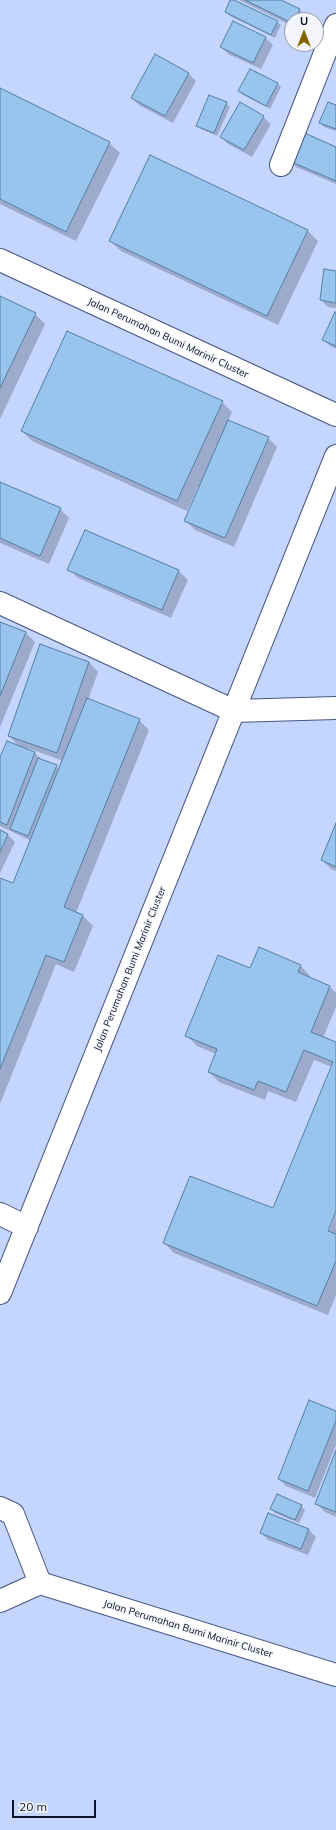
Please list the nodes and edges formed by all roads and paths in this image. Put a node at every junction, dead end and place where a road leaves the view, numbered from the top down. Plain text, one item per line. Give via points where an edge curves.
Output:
1 (336, 25) edge
2 (281, 165) dead end
3 (0, 260) edge
4 (336, 415) edge
5 (336, 456) edge
6 (0, 603) edge
7 (336, 708) edge
8 (234, 711) junction
9 (0, 1214) edge
10 (27, 1227) junction
11 (0, 1293) edge
12 (0, 1508) edge
13 (40, 1583) junction
14 (0, 1601) edge
15 (336, 1675) edge

1 - 2 street
3 - 4 street, Jalan Perumahan Bumi Marinir Cluster
5 - 8 street, Jalan Perumahan Bumi Marinir Cluster
6 - 8 street
7 - 8 street
8 - 10 street, Jalan Perumahan Bumi Marinir Cluster
9 - 10 street
10 - 11 street, Jalan Perumahan Bumi Marinir Cluster
12 - 13 street via 13,1514
13 - 14 street
13 - 15 street, Jalan Perumahan Bumi Marinir Cluster

